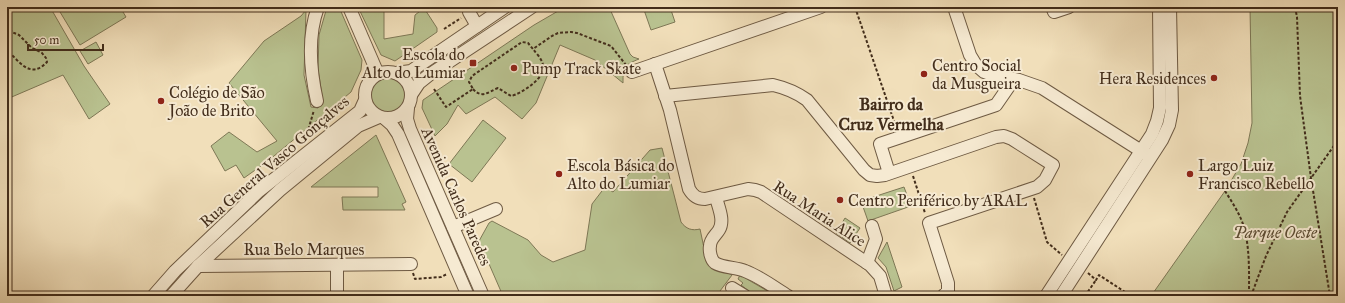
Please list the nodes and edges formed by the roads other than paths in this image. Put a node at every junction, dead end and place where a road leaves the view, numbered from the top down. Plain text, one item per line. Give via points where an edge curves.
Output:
1 (318, 7) edge
2 (350, 7) edge
3 (504, 7) edge
4 (532, 7) edge
5 (821, 7) edge
6 (954, 7) edge
7 (1052, 7) edge
8 (1069, 7) edge
9 (1159, 7) edge
10 (1170, 7) edge
11 (786, 13) edge
12 (465, 15) road end
13 (478, 26) junction
14 (655, 64) junction
15 (632, 72) road end
16 (396, 73) junction
17 (378, 74) junction
18 (1014, 79) junction
19 (411, 95) junction
20 (665, 96) junction
21 (365, 100) junction
22 (317, 101) road end
23 (408, 108) junction
24 (382, 118) junction
25 (1145, 153) junction
26 (890, 174) junction
27 (716, 197) junction
28 (496, 209) dead end
29 (872, 226) dead end
30 (453, 228) junction
31 (867, 263) junction
32 (412, 264) road end
33 (1074, 264) junction
34 (337, 265) junction
35 (198, 266) junction
36 (732, 288) dead end
37 (153, 296) edge
38 (171, 296) edge
39 (337, 296) edge
40 (468, 296) edge
41 (483, 296) edge
42 (745, 296) edge
43 (788, 296) edge
44 (886, 296) edge
45 (943, 296) edge
46 (1046, 296) edge
47 (1061, 296) edge

1 - 22 street via 310,54
2 - 17 street
3 - 13 street
4 - 19 street via 429,75 419,83
5 - 11 street
6 - 18 street via 970,55 976,65 992,75
7 - 8 street via 1054,12
9 - 25 street via 1160,108
10 - 25 street via 1172,110 1162,140
11 - 14 street
12 - 13 street
13 - 16 street via 411,71
14 - 15 street
14 - 20 street, Rua Maria Alice
16 - 17 street
16 - 19 street via 407,82
17 - 21 street via 368,83
18 - 25 street via 1042,88
18 - 26 street via 996,105 880,144
19 - 23 street
20 - 26 street via 773,85 785,88 796,92 816,109 870,175
20 - 27 street, Rua Maria Alice via 689,189 693,196 700,199
21 - 24 street via 369,109
21 - 37 street, Rua General Vasco Gonçalves via 360,111 259,191 175,271
23 - 24 street via 397,117
23 - 30 street, Avenida Carlos Paredes via 407,119 410,129
24 - 35 street, Rua General Vasco Gonçalves via 358,126 316,160
24 - 40 street, Avenida Carlos Paredes via 392,125 398,134
25 - 33 street
26 - 45 street via 1004,136 1053,165 1045,180 1037,187 929,223 948,283 948,291
27 - 31 street, Rua Maria Alice via 748,189 755,190
27 - 43 street via 722,225 710,245 712,259 751,274
28 - 30 street
29 - 31 street via 876,239
30 - 41 street, Avenida Carlos Paredes
31 - 44 street, Rua Maria Alice via 880,276
32 - 34 street, Rua Belo Marques
33 - 46 street
33 - 47 street
34 - 35 street, Rua Belo Marques
34 - 39 street
35 - 38 street, Rua General Vasco Gonçalves
36 - 42 street

